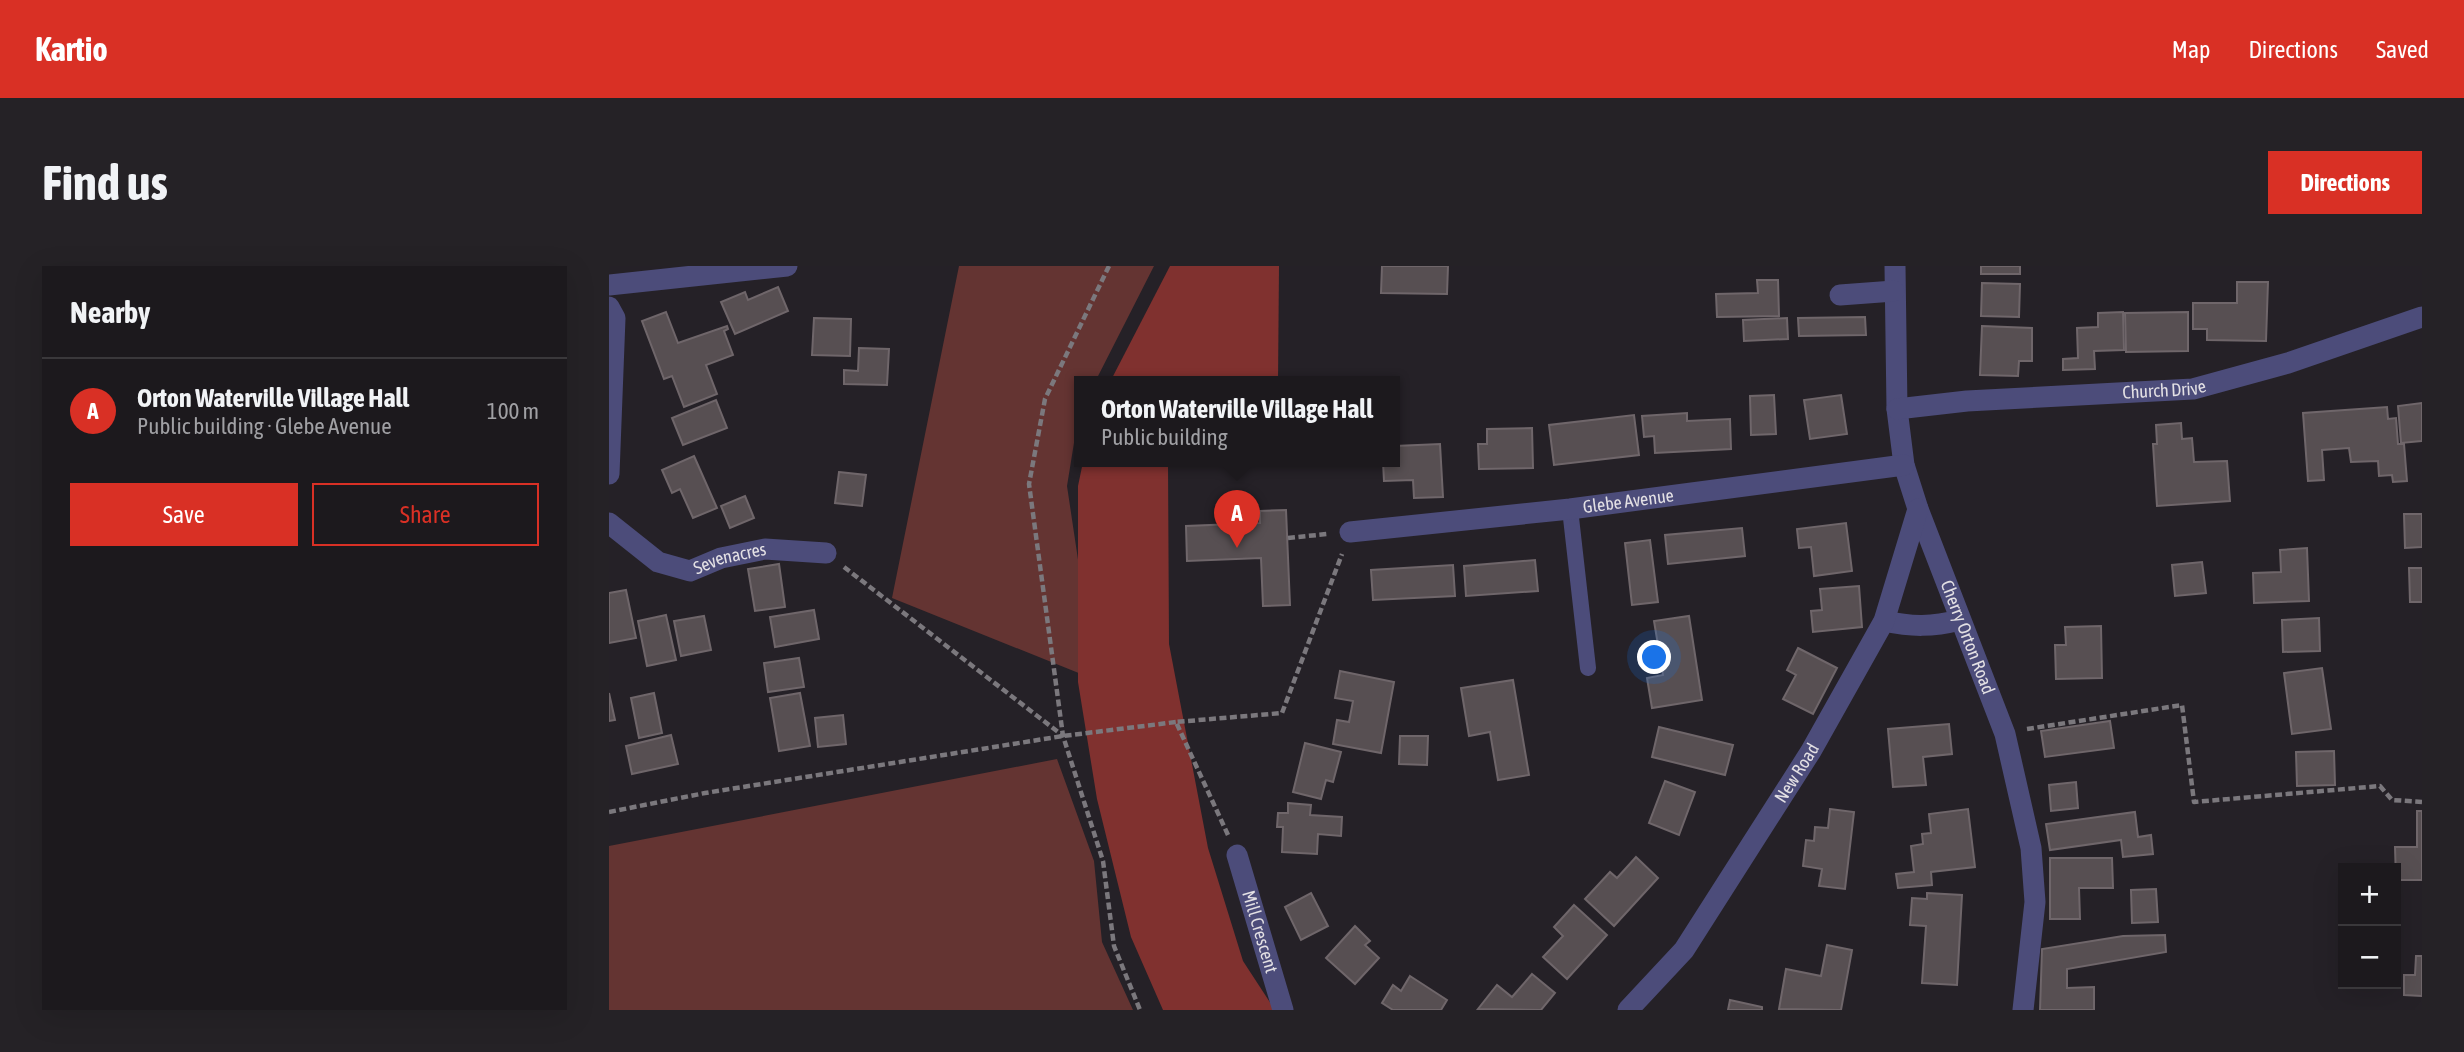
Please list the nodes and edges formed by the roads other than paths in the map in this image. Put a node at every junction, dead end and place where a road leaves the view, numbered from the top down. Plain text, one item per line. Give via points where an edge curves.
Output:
1 (787, 266) edge
2 (1895, 266) edge
3 (609, 285) edge
4 (1893, 291) junction
5 (1840, 295) dead end
6 (609, 307) edge
7 (2422, 317) edge
8 (1897, 408) junction
9 (1904, 465) junction
10 (609, 474) edge
11 (1570, 509) junction
12 (1918, 509) junction
13 (609, 523) edge
14 (1350, 532) road end
15 (826, 553) road end
16 (1960, 620) junction
17 (1884, 621) junction
18 (1588, 668) dead end
19 (1237, 855) road end
20 (1283, 1010) edge
21 (1628, 1010) edge
22 (2023, 1010) edge

1 - 3 street
2 - 4 street, Cherry Orton Road
4 - 5 street
4 - 8 street, Cherry Orton Road
6 - 10 street via 615,318
7 - 8 street, Church Drive via 2288,363 2193,389
8 - 9 street, Cherry Orton Road
9 - 11 street, Glebe Avenue
9 - 12 street, Cherry Orton Road
11 - 14 street, Glebe Avenue
11 - 18 lane
12 - 16 street, Cherry Orton Road
12 - 17 street, New Road
13 - 15 street, Sevenacres via 659,562 690,571 721,558 765,549
16 - 17 street via 1933,627
16 - 22 street, Cherry Orton Road via 2005,734 2031,848 2035,902
17 - 21 street, New Road via 1811,751 1684,950
19 - 20 street, Mill Crescent

